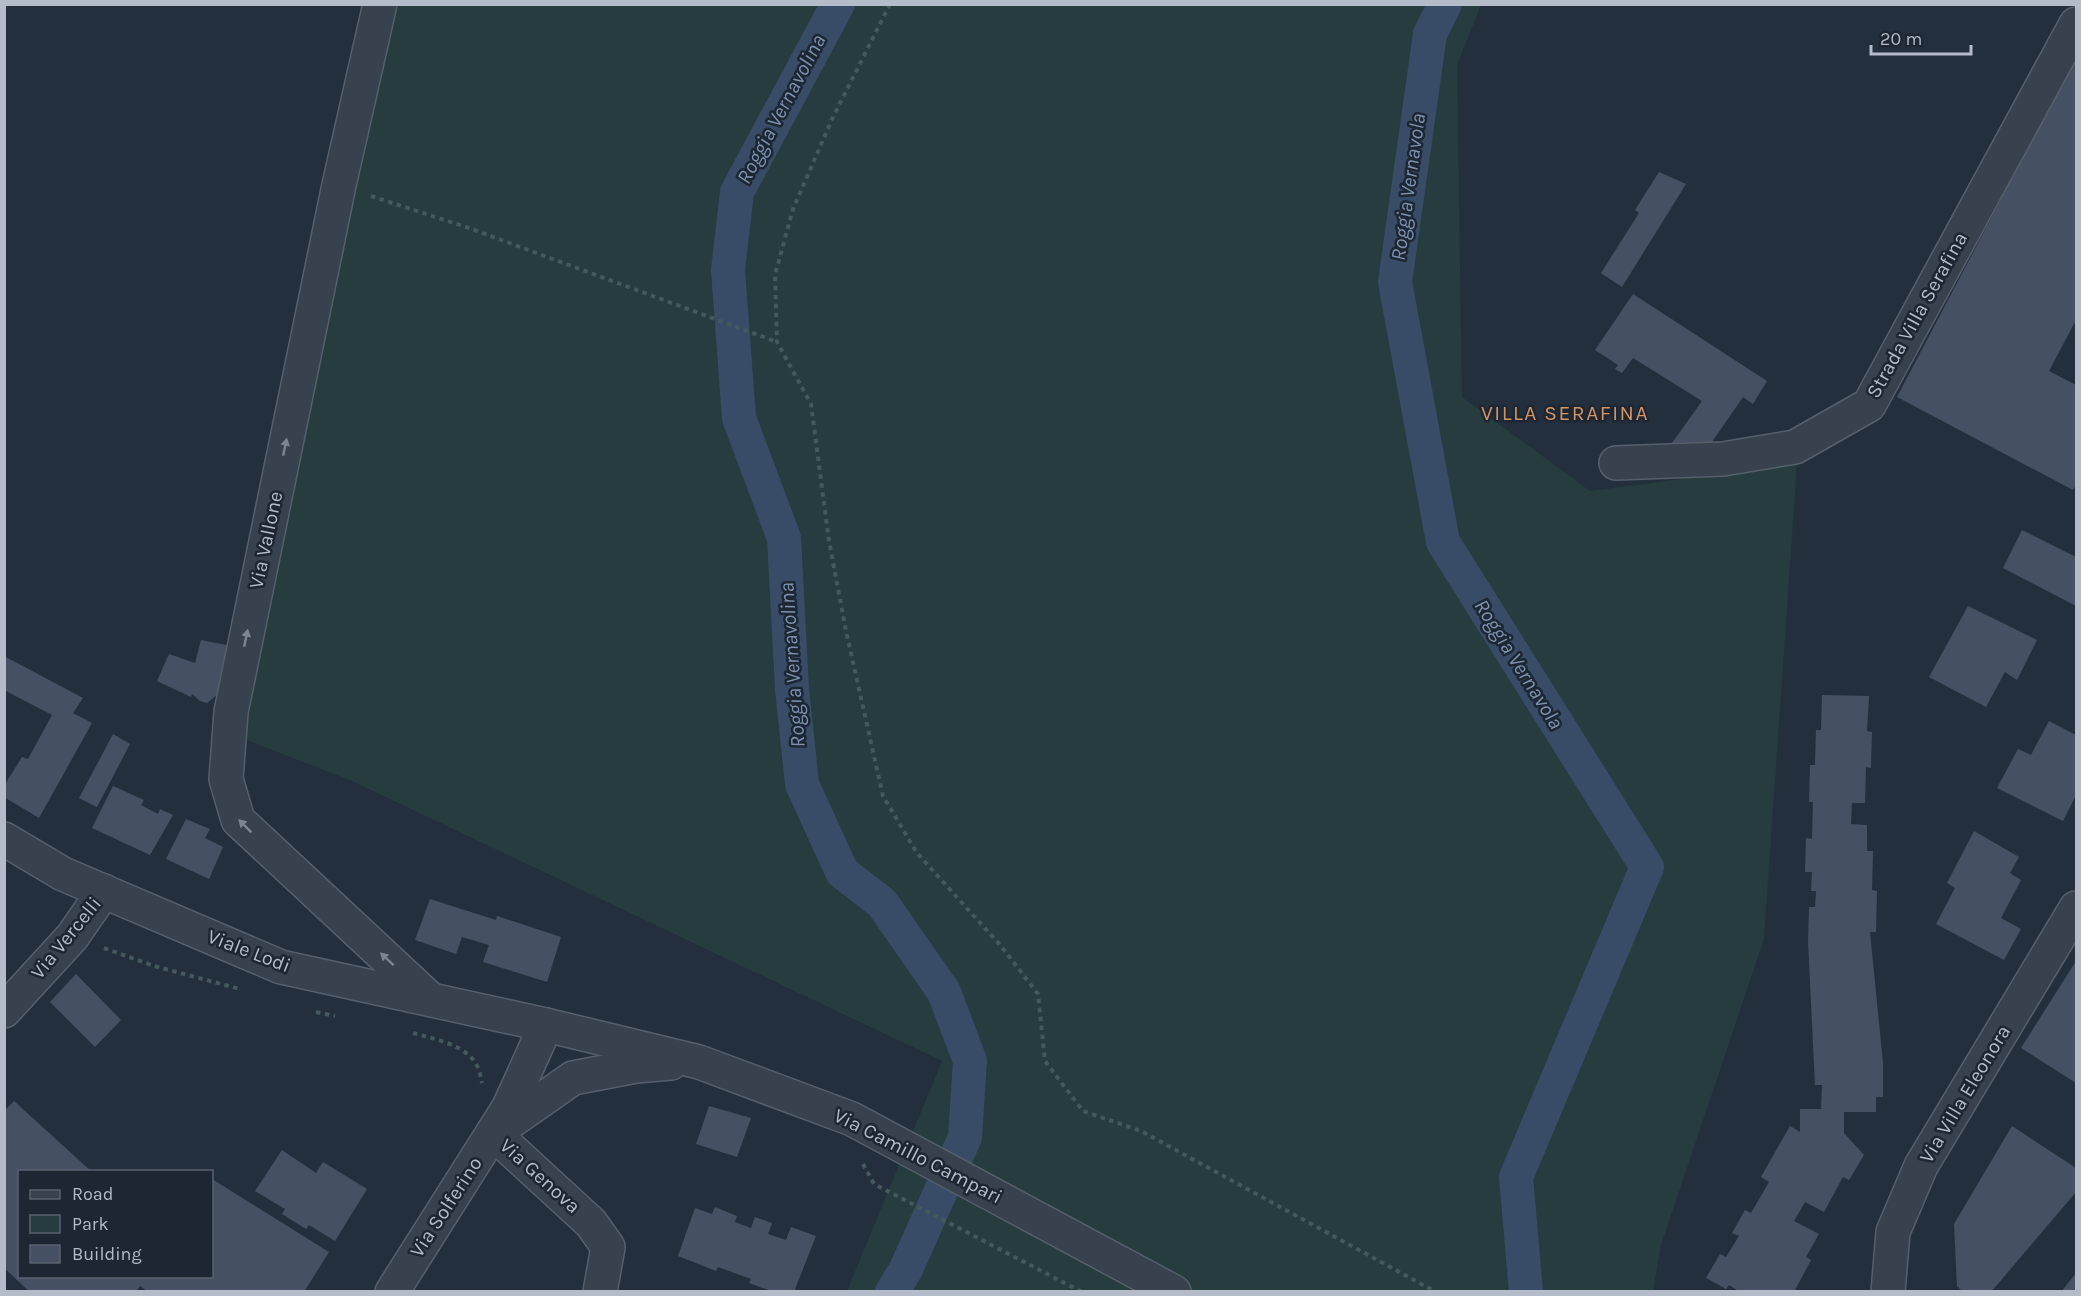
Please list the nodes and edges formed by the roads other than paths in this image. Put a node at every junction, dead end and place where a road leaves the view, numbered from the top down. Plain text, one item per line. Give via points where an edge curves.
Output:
1 (380, 4) edge
2 (2076, 24) edge
3 (1616, 463) dead end
4 (4, 839) edge
5 (104, 891) junction
6 (2076, 908) edge
7 (430, 999) junction
8 (4, 1011) edge
9 (546, 1024) junction
10 (699, 1062) junction
11 (493, 1133) junction
12 (392, 1292) edge
13 (600, 1292) edge
14 (1174, 1292) edge
15 (1888, 1292) edge

7 -> 1 street, Via Vallone via 238,820 226,778 231,712
2 - 3 street, Strada Villa Serafina via 1869,405 1795,447 1723,459
4 - 5 street, Viale Lodi via 63,874
5 - 7 street, Viale Lodi via 281,967
5 - 8 street, Via Vercelli via 72,937
6 - 15 street, Via Villa Eleonora via 1921,1166 1893,1232
7 - 9 street, Viale Lodi
9 - 10 street, Via Camillo Campari
9 - 11 street, Via Solferino via 509,1107
10 - 11 street, Via Genova via 636,1066 573,1078
10 - 14 street, Via Camillo Campari via 852,1119
11 - 12 street, Via Solferino
11 - 13 street, Via Genova via 591,1223 609,1247

